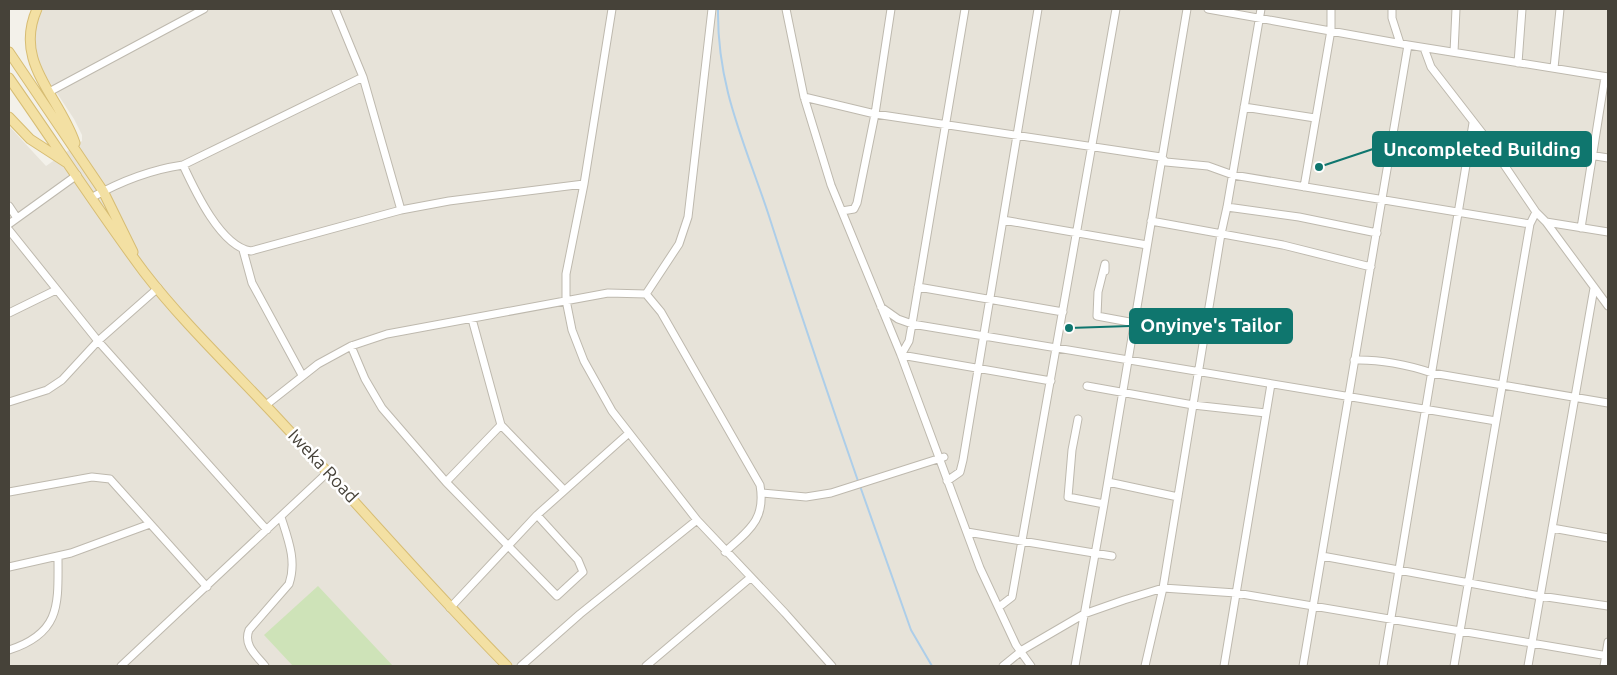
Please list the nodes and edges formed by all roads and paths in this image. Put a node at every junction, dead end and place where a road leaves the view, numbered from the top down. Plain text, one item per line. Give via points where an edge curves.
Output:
1 (37, 9) edge
2 (204, 9) edge
3 (335, 9) edge
4 (612, 9) edge
5 (712, 9) edge
6 (786, 9) edge
7 (891, 9) edge
8 (964, 9) edge
9 (1038, 9) edge
10 (1116, 9) edge
11 (1187, 9) edge
12 (1208, 9) edge
13 (1261, 9) edge
14 (1331, 9) edge
15 (1392, 9) edge
16 (1456, 9) edge
17 (1522, 9) edge
18 (1560, 9) edge
19 (193, 11) edge
20 (1260, 17) junction
21 (1331, 30) junction
22 (1400, 43) junction
23 (1408, 45) junction
24 (1424, 48) junction
25 (9, 52) edge
26 (1454, 52) junction
27 (1518, 63) junction
28 (1554, 68) junction
29 (363, 77) junction
30 (1607, 77) edge
31 (9, 78) edge
32 (49, 92) junction
33 (804, 97) junction
34 (1244, 106) junction
35 (875, 114) junction
36 (9, 117) edge
37 (1316, 118) junction
38 (1473, 123) junction
39 (945, 125) junction
40 (1017, 136) junction
41 (1486, 138) junction
42 (1090, 145) junction
43 (79, 155) junction
44 (1592, 155) junction
45 (1161, 157) junction
46 (1608, 158) edge
47 (69, 164) junction
48 (183, 166) junction
49 (1233, 175) junction
50 (77, 176) junction
51 (584, 184) junction
52 (1304, 186) junction
53 (103, 191) junction
54 (91, 198) junction
55 (1383, 200) junction
56 (9, 206) edge
57 (1228, 208) junction
58 (400, 210) junction
59 (842, 211) junction
60 (1458, 212) junction
61 (1536, 212) junction
62 (18, 218) junction
63 (1004, 220) junction
64 (1151, 221) junction
65 (1546, 222) junction
66 (9, 224) edge
67 (1530, 224) junction
68 (1581, 228) junction
69 (9, 230) edge
70 (1076, 232) junction
71 (1608, 232) edge
72 (1377, 233) junction
73 (1221, 234) junction
74 (1147, 245) junction
75 (243, 250) junction
76 (140, 265) junction
77 (1372, 267) junction
78 (1105, 271) dead end
79 (918, 286) junction
80 (158, 288) junction
81 (1594, 288) junction
82 (56, 290) junction
83 (646, 294) junction
84 (566, 300) junction
85 (990, 300) junction
86 (880, 306) junction
87 (1608, 306) edge
88 (1063, 312) junction
89 (9, 313) edge
90 (472, 319) junction
91 (912, 324) junction
92 (1134, 324) junction
93 (983, 334) junction
94 (1205, 336) junction
95 (98, 341) junction
96 (351, 346) junction
97 (1057, 346) junction
98 (901, 355) junction
99 (1128, 359) junction
100 (1354, 360) junction
101 (978, 368) junction
102 (1199, 370) junction
103 (1432, 373) junction
104 (302, 375) junction
105 (1051, 381) junction
106 (1271, 384) junction
107 (1503, 385) junction
108 (1087, 386) dead end
109 (1123, 392) junction
110 (1348, 396) junction
111 (1574, 398) junction
112 (9, 402) edge
113 (1608, 403) edge
114 (266, 405) junction
115 (1193, 405) junction
116 (1426, 409) junction
117 (1266, 413) junction
118 (1078, 419) dead end
119 (1496, 421) junction
120 (501, 425) junction
121 (630, 433) junction
122 (942, 458) junction
123 (328, 472) junction
124 (947, 481) junction
125 (446, 482) junction
126 (1108, 482) junction
127 (564, 490) junction
128 (9, 492) edge
129 (762, 494) junction
130 (1178, 497) junction
131 (1104, 504) junction
132 (537, 515) junction
133 (281, 517) junction
134 (697, 520) junction
135 (150, 524) junction
136 (1552, 528) junction
137 (267, 530) junction
138 (967, 532) junction
139 (1608, 538) edge
140 (1023, 540) junction
141 (509, 546) junction
142 (725, 552) junction
143 (1096, 554) junction
144 (58, 556) junction
145 (1112, 556) dead end
146 (1322, 556) junction
147 (9, 567) edge
148 (1399, 570) junction
149 (750, 578) junction
150 (1469, 582) junction
151 (207, 587) junction
152 (1163, 588) junction
153 (1236, 593) junction
154 (1540, 596) junction
155 (1313, 606) junction
156 (1608, 606) edge
157 (998, 607) junction
158 (450, 608) junction
159 (1084, 614) junction
160 (1391, 620) junction
161 (1460, 631) junction
162 (1608, 642) edge
163 (1532, 643) junction
164 (9, 650) edge
165 (1021, 652) junction
166 (1607, 656) edge
167 (121, 666) edge
168 (266, 666) edge
169 (507, 666) edge
170 (521, 666) edge
171 (646, 666) edge
172 (832, 666) edge
173 (1003, 666) edge
174 (1031, 666) edge
175 (1075, 666) edge
176 (1145, 666) edge
177 (1224, 666) edge
178 (1303, 666) edge
179 (1383, 666) edge
180 (1454, 666) edge
181 (1528, 666) edge
182 (1604, 666) edge

1 - 32 main road via 28,39 29,51
2 - 19 street
3 - 29 street
4 - 51 street
5 - 83 street via 688,217 679,244
6 - 33 street
7 - 35 street
8 - 39 street
9 - 40 street
10 - 42 street
11 - 45 street
12 - 20 street
13 - 20 street
14 - 21 street
15 - 22 street
16 - 26 street
17 - 27 street
18 - 28 street
19 - 32 street via 99,68
20 - 21 street
20 - 34 street
21 - 22 street
21 - 37 street
22 - 23 street
23 - 24 street
23 - 55 street
24 - 26 street
24 - 38 street via 1431,67
25 - 43 main road
26 - 27 street
27 - 28 street
28 - 30 street
29 - 48 street
29 - 58 street
30 - 44 street
31 - 47 main road
32 - 43 main road via 70,127
33 - 35 street
33 - 59 street
34 - 37 street
34 - 49 street
35 - 39 street
35 - 59 street via 857,203 854,209
36 - 47 main road via 35,143
37 - 52 street
38 - 41 street
38 - 60 street
39 - 40 street
39 - 79 street
40 - 42 street
40 - 63 street
41 - 44 street
41 - 61 street
42 - 45 street
42 - 70 street
43 - 53 main road
44 - 46 street
44 - 68 street
45 - 49 street via 1166,162 1208,166
45 - 64 street
47 - 50 main road
48 - 53 street via 136,175
48 - 75 street via 210,215
49 - 52 street
49 - 57 street
50 - 54 main road
50 - 62 street
51 - 58 street
51 - 84 street via 566,274
52 - 55 street
53 - 54 street
53 - 76 main road
54 - 76 main road
55 - 60 street
55 - 72 street
56 - 62 street
57 - 72 street via 1299,217
57 - 73 street
58 - 75 street via 251,251
59 - 86 street
60 - 67 street
60 - 103 street
61 - 65 street
61 - 67 street
62 - 66 street
63 - 70 street
63 - 85 street
64 - 73 street
64 - 74 street
65 - 68 street
65 - 81 street
67 - 107 street
68 - 71 street
69 - 82 street
70 - 74 street
70 - 88 street
72 - 77 street
73 - 77 street
73 - 94 street
74 - 92 street
75 - 104 street via 252,283
76 - 80 main road, Iweka Road
77 - 100 street
78 - 92 street via 1105,264 1098,292 1097,316
79 - 85 street
79 - 91 street
80 - 95 street
80 - 114 main road, Iweka Road
81 - 87 street
81 - 111 street
82 - 89 street
82 - 95 street
83 - 84 street via 608,293
83 - 129 street via 661,312 760,485
84 - 90 street
84 - 121 street via 572,330 584,361 612,411
85 - 88 street via 1026,303
85 - 93 street
86 - 91 street via 898,319
86 - 98 street
88 - 97 street
90 - 96 street via 387,334
90 - 120 street
91 - 93 street
91 - 98 street via 909,341
92 - 94 street
92 - 99 street
93 - 97 street
93 - 101 street
94 - 102 street
95 - 112 street via 55,385
95 - 137 street
96 - 104 street
96 - 125 street via 364,379 382,408
97 - 99 street
97 - 105 street
98 - 101 street
98 - 122 street
99 - 102 street
99 - 109 street
100 - 103 street
100 - 110 street
101 - 105 street
101 - 124 street via 960,472
102 - 106 street
102 - 115 street
103 - 107 street
103 - 116 street
104 - 114 street
105 - 140 street
106 - 110 street
106 - 117 street
107 - 111 street
107 - 119 street
108 - 109 street
109 - 115 street
109 - 126 street
110 - 116 street
110 - 146 street
111 - 113 street
111 - 136 street
114 - 123 main road, Iweka Road
115 - 117 street
115 - 130 street
116 - 119 street
116 - 148 street
117 - 153 street
118 - 131 street via 1068,497
119 - 150 street
120 - 125 street
120 - 127 street
121 - 127 street
121 - 134 street
122 - 124 street
122 - 129 street via 866,483 806,497
123 - 133 street
123 - 158 main road, Iweka Road
124 - 138 street
125 - 141 street
126 - 130 street
126 - 131 street
127 - 132 street
128 - 135 street via 101,476 110,479
129 - 142 street via 763,503 758,516
130 - 152 street
131 - 143 street
132 - 141 street
132 - 141 street via 578,560 583,572 557,596
133 - 137 street
133 - 168 street via 290,546 289,584 247,636 247,643
134 - 142 street
134 - 170 street
135 - 144 street
135 - 151 street
136 - 139 street
136 - 154 street
137 - 151 street
138 - 140 street
138 - 157 street
140 - 143 street
140 - 157 street via 1012,597
141 - 158 street
142 - 149 street
143 - 145 street
143 - 159 street
144 - 147 street
144 - 164 street via 58,605 49,624 34,638
146 - 148 street
146 - 155 street
148 - 150 street
148 - 160 street
149 - 171 street
149 - 172 street
150 - 154 street
150 - 161 street
151 - 167 street
152 - 153 street
152 - 159 street
152 - 176 street
153 - 155 street
153 - 177 street
154 - 156 street
154 - 163 street
155 - 160 street
155 - 178 street
157 - 165 street
158 - 169 main road, Iweka Road
159 - 165 street
159 - 175 street
160 - 161 street
160 - 179 street
161 - 163 street
161 - 180 street
162 - 166 street
163 - 166 street
163 - 181 street
165 - 173 street
165 - 174 street
166 - 182 street

